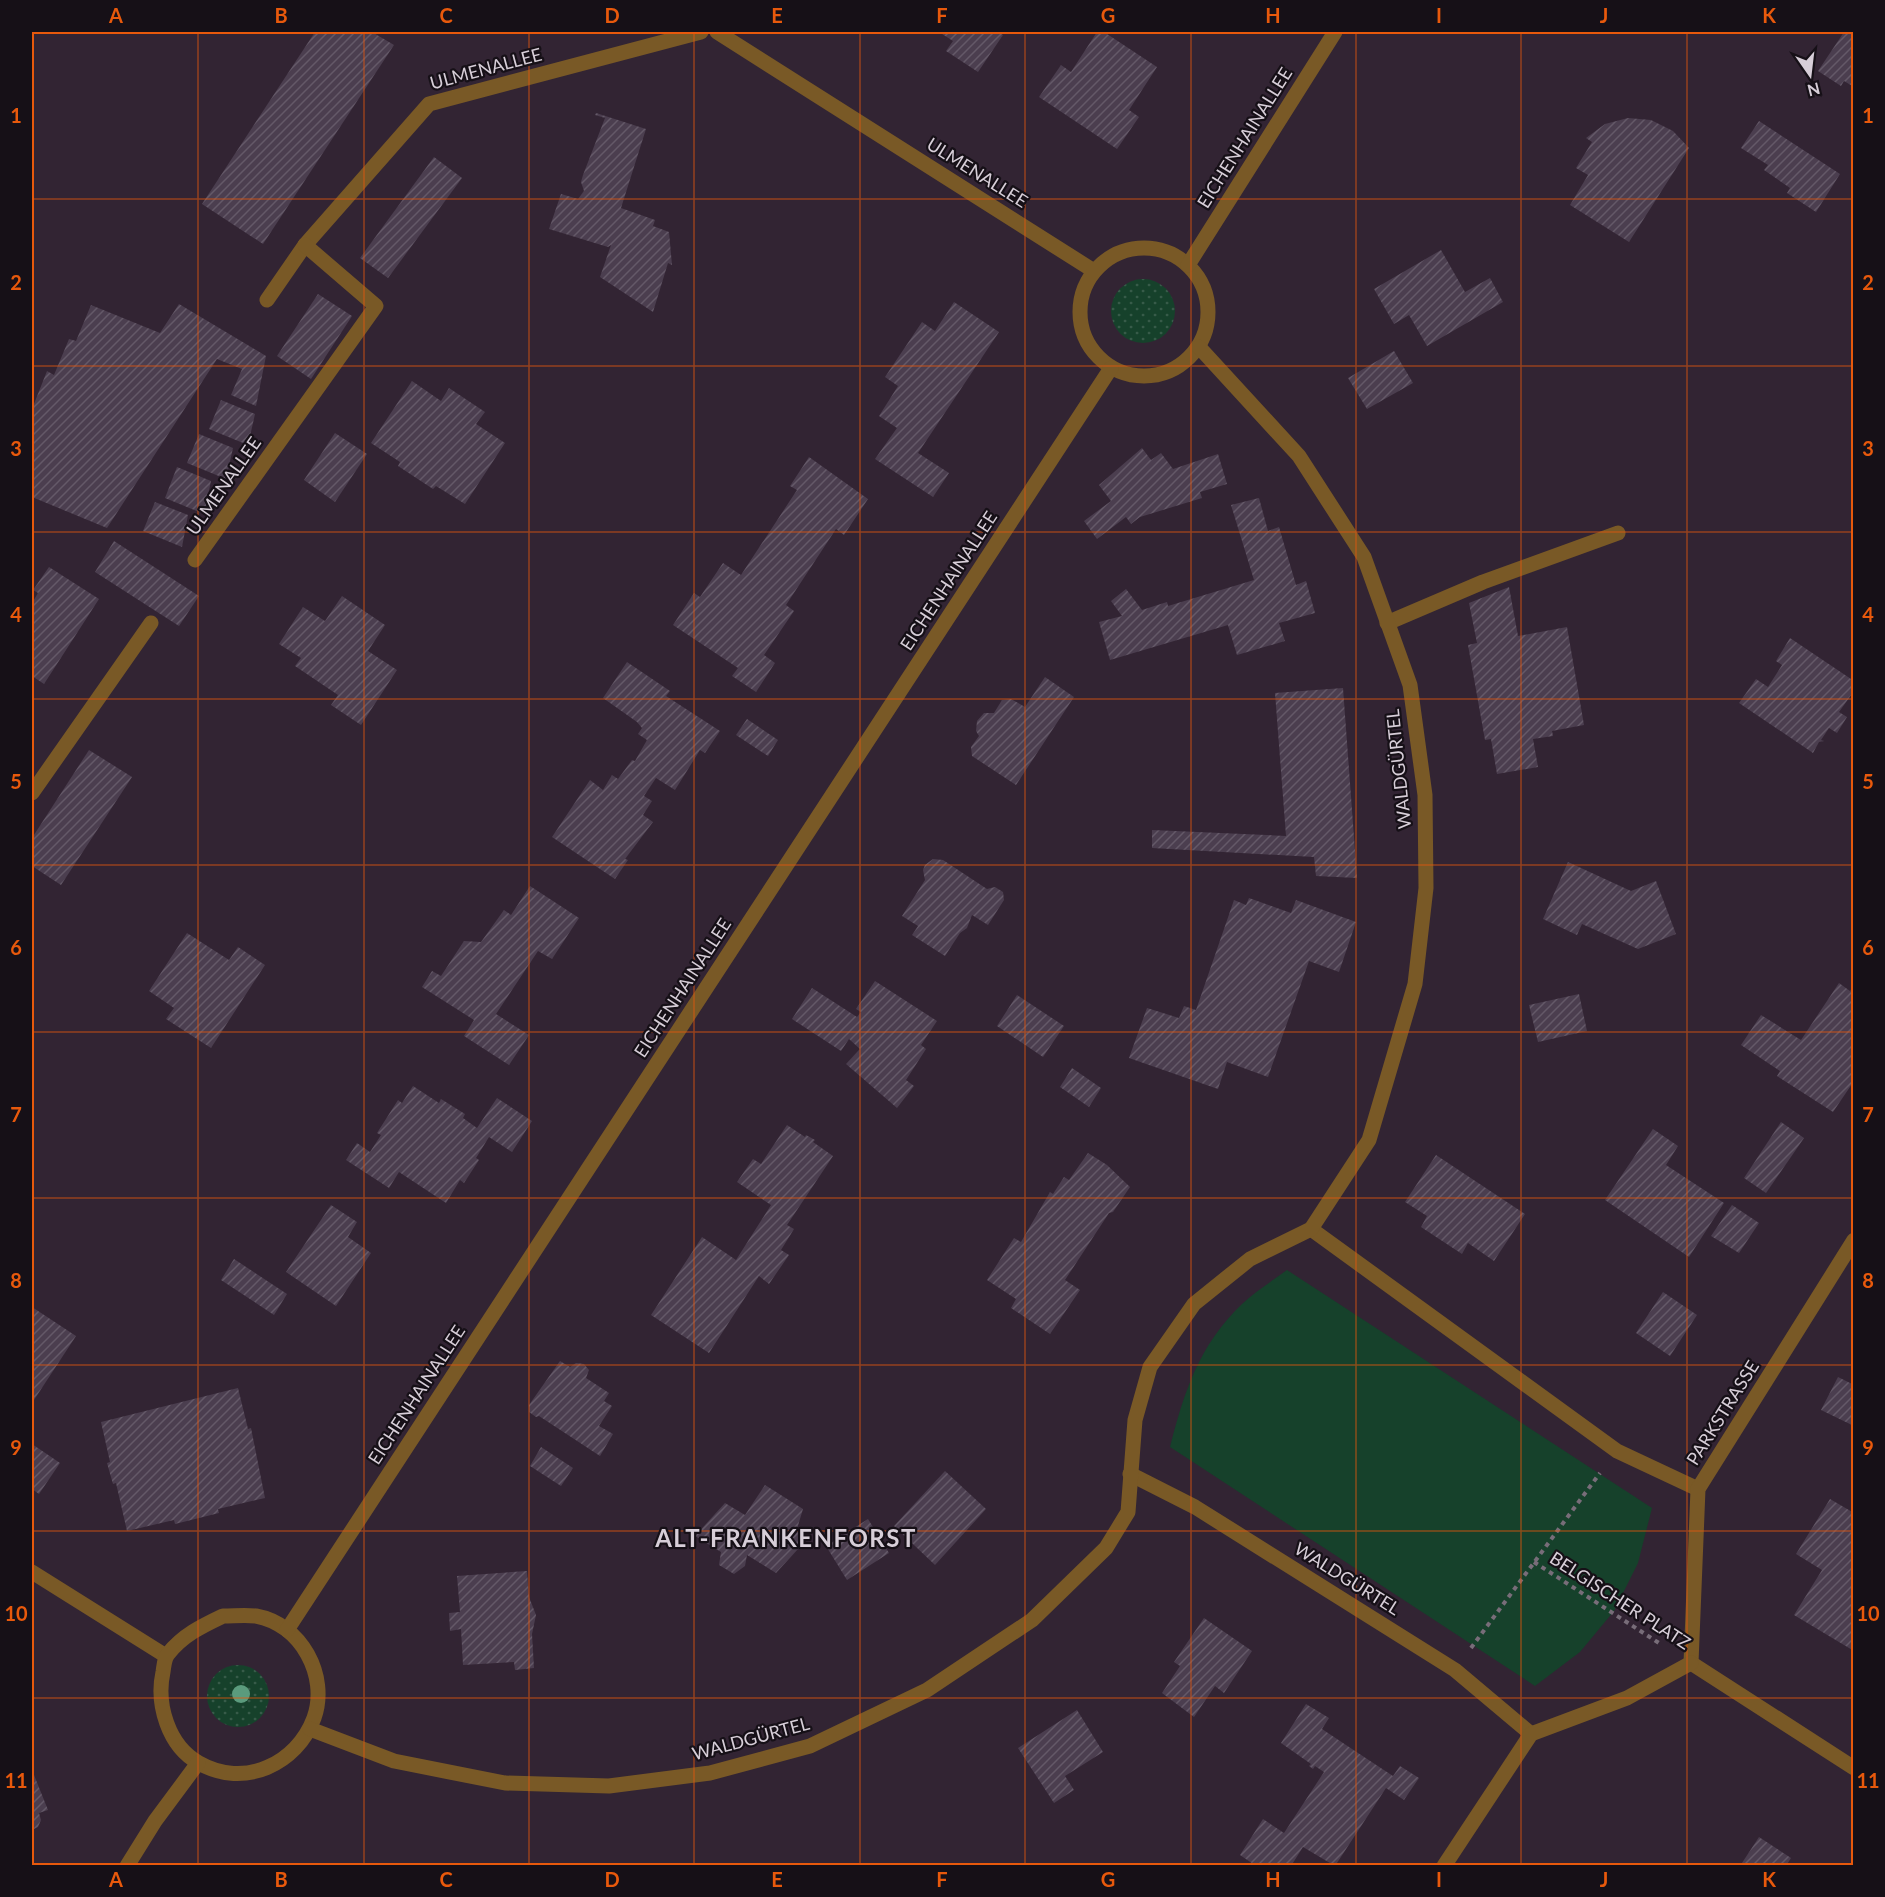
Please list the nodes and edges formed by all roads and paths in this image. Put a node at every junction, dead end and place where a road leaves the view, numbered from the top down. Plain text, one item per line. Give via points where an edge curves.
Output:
1 (701, 32) edge
2 (717, 32) edge
3 (1335, 32) edge
4 (304, 245) junction
5 (1188, 265) junction
6 (1094, 271) junction
7 (267, 300) dead end
8 (1198, 346) junction
9 (1111, 368) junction
10 (1618, 533) dead end
11 (195, 560) dead end
12 (151, 623) dead end
13 (1387, 623) junction
14 (32, 793) edge
15 (1311, 1229) junction
16 (1854, 1240) edge
17 (1617, 1451) junction
18 (1130, 1474) junction
19 (1698, 1489) junction
20 (1534, 1562) junction
21 (32, 1572) edge
22 (287, 1630) junction
23 (166, 1656) junction
24 (1691, 1663) junction
25 (1455, 1670) junction
26 (310, 1729) junction
27 (1531, 1734) junction
28 (198, 1763) junction
29 (1854, 1768) edge
30 (127, 1866) edge
31 (1444, 1866) edge

1 - 4 street, ULMENALLEE via 429,104
2 - 6 street, ULMENALLEE
3 - 5 street, EICHENHAINALLEE
4 - 7 street, ULMENALLEE
4 - 11 street, ULMENALLEE via 376,306
5 - 6 street via 1166,251 1139,247 1114,254
5 - 8 street via 1202,283 1208,304 1207,326
6 - 9 street via 1083,290 1079,312 1083,334 1094,353
8 - 9 street via 1181,364 1159,374 1134,375
8 - 13 street, WALDGÜRTEL via 1299,456 1364,557
9 - 22 street, EICHENHAINALLEE
10 - 13 street via 1483,582
12 - 14 street
13 - 15 street, WALDGÜRTEL via 1410,685 1425,795 1426,888 1415,984 1369,1140
15 - 17 street
15 - 18 street, WALDGÜRTEL via 1250,1259 1194,1304 1150,1367 1135,1420
16 - 19 street, PARKSTRASSE
17 - 19 street
17 - 20 path, BELGISCHER PLATZ
18 - 25 street, WALDGÜRTEL via 1195,1507
18 - 26 street, WALDGÜRTEL via 1128,1512 1106,1548 1032,1620 927,1690 810,1746 710,1773 620,1785 506,1783 394,1761
19 - 24 street, PARKSTRASSE
20 - 24 path, BELGISCHER PLATZ
20 - 25 path, BELGISCHER PLATZ
21 - 23 street
22 - 23 street via 257,1617 224,1616 193,1629
22 - 26 street via 306,1651 317,1677 318,1705
23 - 28 street via 160,1687 165,1722 184,1751
24 - 27 street via 1628,1698
24 - 29 street
25 - 27 street, WALDGÜRTEL
26 - 28 street via 292,1754 269,1768 242,1774
27 - 31 street
28 - 30 street

